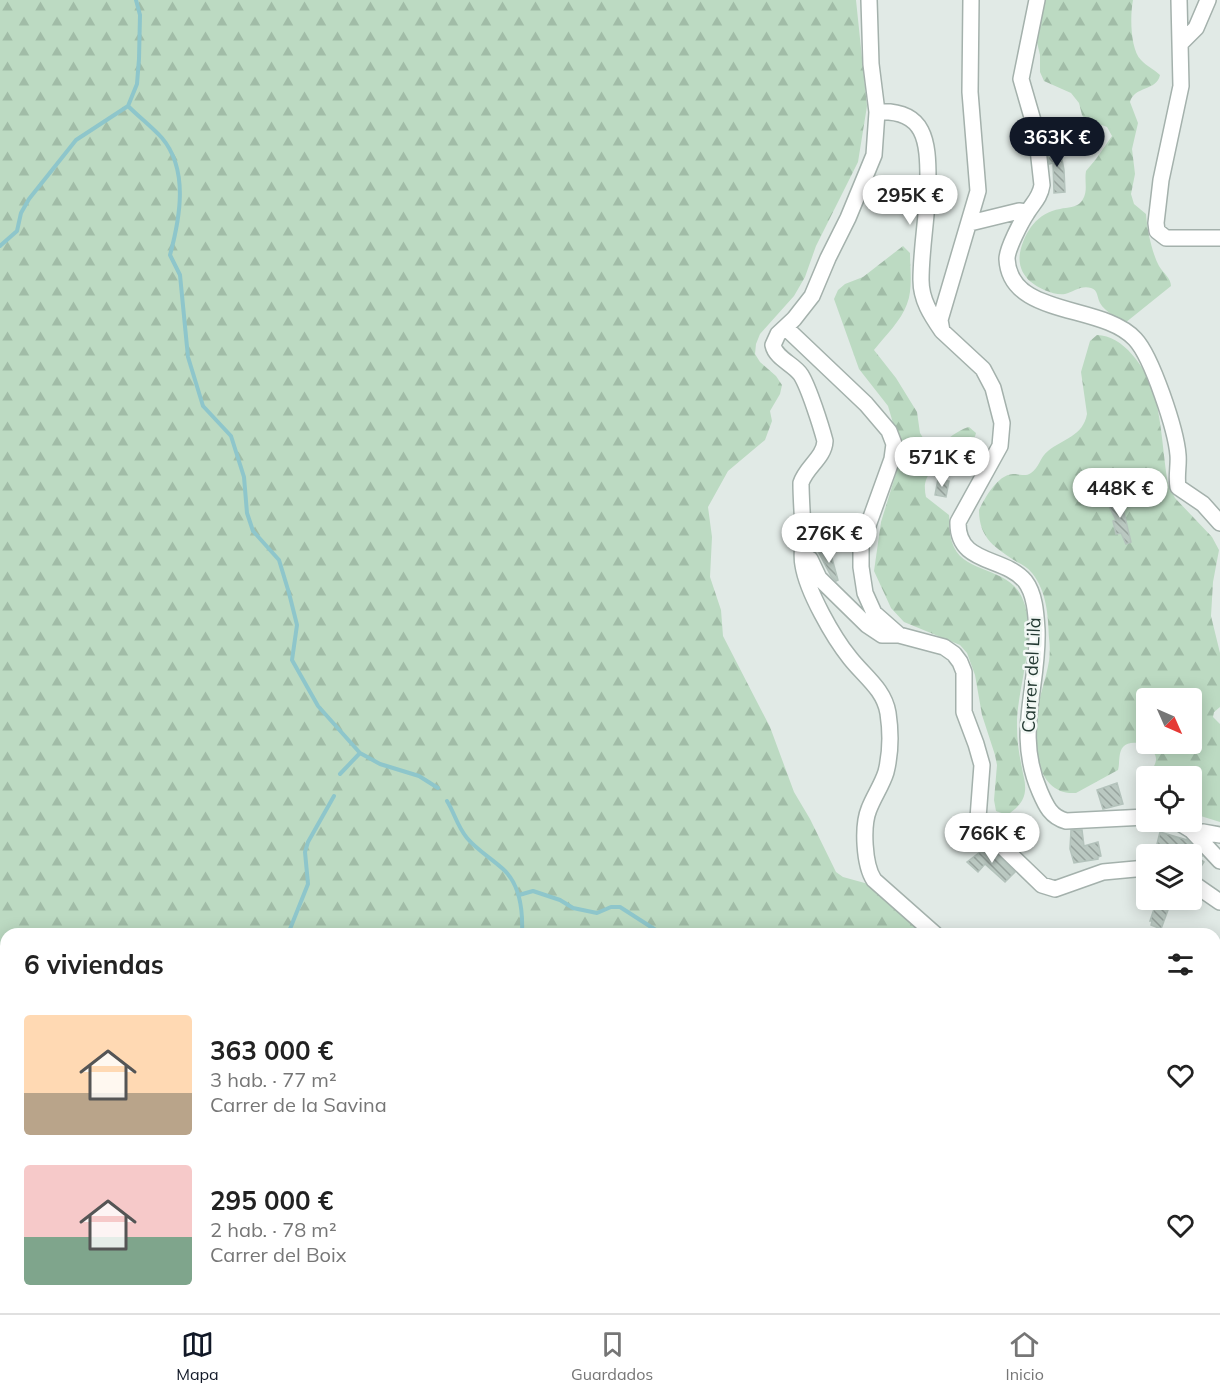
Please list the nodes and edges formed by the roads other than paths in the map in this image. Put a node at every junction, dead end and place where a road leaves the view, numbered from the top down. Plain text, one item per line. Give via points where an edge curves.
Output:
1 (869, 0) edge
2 (971, 0) edge
3 (1037, 0) edge
4 (1179, 0) edge
5 (1208, 0) edge
6 (1181, 43) junction
7 (877, 112) junction
8 (1027, 212) junction
9 (970, 223) junction
10 (1220, 237) edge
11 (786, 328) junction
12 (942, 331) junction
13 (1220, 523) edge
14 (803, 537) junction
15 (899, 635) junction
16 (1136, 818) edge
17 (1192, 832) edge
18 (1220, 835) edge
19 (1197, 836) junction
20 (1220, 861) edge
21 (1136, 869) edge
22 (1202, 890) edge
23 (1220, 902) edge
24 (928, 928) edge

1 - 7 street
2 - 9 street via 970,92 978,191
3 - 8 street via 1021,79 1036,131 1042,185 1038,199
4 - 6 street
5 - 6 street via 1200,21
6 - 10 street via 1181,86 1161,180 1156,227 1166,238
7 - 11 street via 874,155 856,198 812,296
7 - 12 street via 907,117 920,129 927,144 928,200 921,281 927,306
8 - 9 street
8 - 13 street via 1007,253 1016,284 1033,298 1108,321 1135,339 1148,357 1175,438 1178,487 1203,504
9 - 12 street via 942,311
11 - 14 street via 775,337 774,349 802,376 825,441 823,452 802,480
11 - 15 street via 889,430 894,444 892,459 861,545 861,567 865,593 874,613
12 - 16 street, Carrer del Lilà via 983,369 993,388 1002,423 1000,446 960,517 958,529 969,551 1013,571 1033,597 1037,630 1027,738 1036,784 1047,808 1062,820
14 - 15 street via 812,567 823,583 867,625 882,635
14 - 24 street via 803,567 826,621 849,657 883,696 888,712 890,755 865,826 868,869 874,880
15 - 21 street via 944,647 960,662 964,672 964,712 982,765 981,826 1042,885 1055,890 1103,872
17 - 19 street
18 - 19 street via 1203,832
19 - 20 street
22 - 23 street

